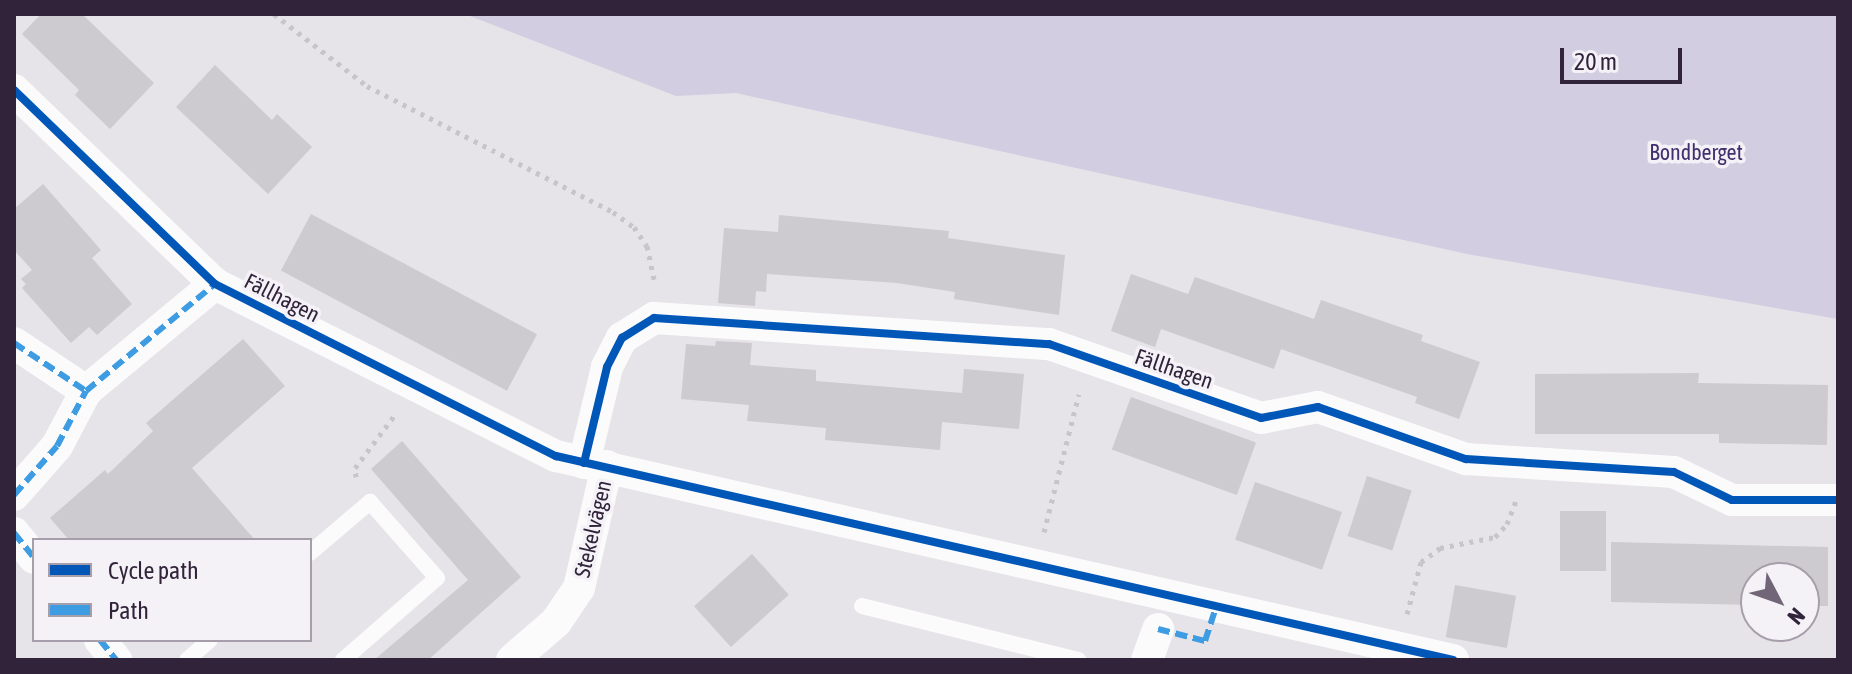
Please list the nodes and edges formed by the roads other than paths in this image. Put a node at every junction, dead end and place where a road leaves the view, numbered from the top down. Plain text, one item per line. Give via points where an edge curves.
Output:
1 (14, 90) edge
2 (215, 284) junction
3 (14, 343) edge
4 (86, 391) junction
5 (595, 465) junction
6 (14, 495) edge
7 (1838, 500) edge
8 (14, 533) edge
9 (312, 551) edge
10 (32, 556) edge
11 (862, 606) dead end
12 (1158, 629) dead end
13 (102, 642) edge
14 (208, 642) edge
15 (116, 660) edge
16 (187, 660) edge
17 (343, 660) edge
18 (512, 660) edge
19 (1078, 660) edge
20 (1147, 660) edge
21 (1453, 660) edge

1 - 2 street, Fällhagen
2 - 4 street
2 - 5 street, Fällhagen via 556,456
3 - 4 street
4 - 6 street via 57,446
5 - 7 street, Fällhagen via 607,367 622,338 654,318 1049,344 1261,418 1318,407 1466,459 1674,472 1732,500
5 - 18 street, Stekelvägen via 579,588 556,622
5 - 21 street, Fällhagen
8 - 10 street
9 - 17 lane via 370,502 437,578
11 - 19 lane
12 - 20 street
13 - 15 street
14 - 16 lane

